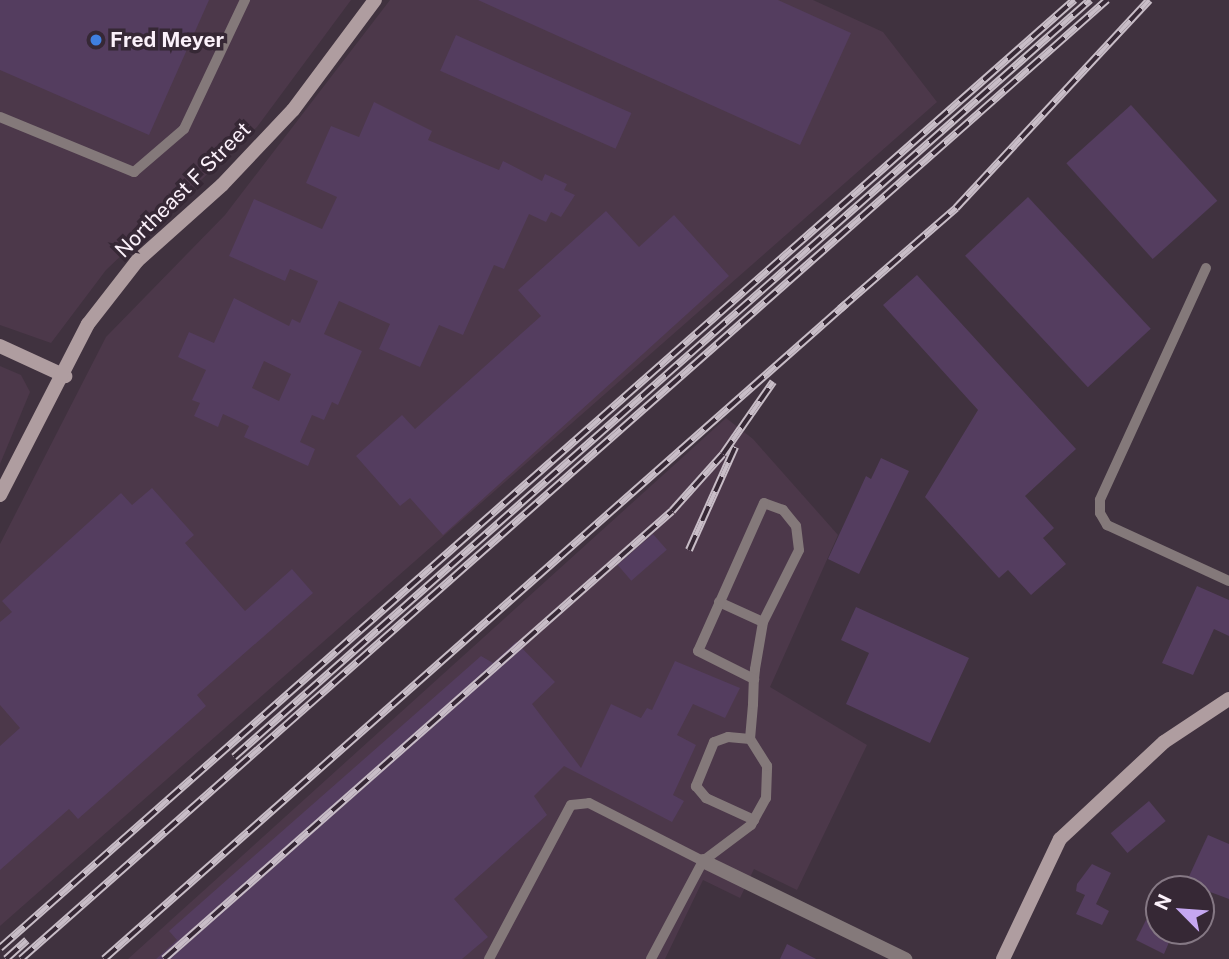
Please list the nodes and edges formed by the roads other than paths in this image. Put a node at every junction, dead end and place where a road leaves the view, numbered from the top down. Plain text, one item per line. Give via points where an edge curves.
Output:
1 (245, 0) edge
2 (375, 0) edge
3 (0, 117) edge
4 (1206, 268) dead end
5 (0, 346) edge
6 (65, 376) junction
7 (0, 495) edge
8 (1229, 581) edge
9 (719, 602) junction
10 (763, 622) junction
11 (754, 679) junction
12 (1229, 699) edge
13 (751, 739) junction
14 (754, 820) junction
15 (703, 861) junction
16 (489, 959) edge
17 (651, 959) edge
18 (905, 959) edge
19 (1003, 959) edge

1 - 3 lane via 184,129 134,172
2 - 6 main road, Northeast F Street via 293,110 222,185 137,261 88,324
4 - 8 lane via 1100,500 1100,513 1107,525
5 - 6 main road
6 - 7 main road, Northeast F Street
9 - 10 lane
9 - 10 lane via 764,503 783,510 796,526 799,550
9 - 11 lane via 698,651
10 - 11 lane
11 - 13 lane
12 - 19 main road via 1164,742 1060,839
13 - 14 lane via 767,766 766,798
13 - 14 lane via 729,737 714,742 696,786 706,798
14 - 15 lane
15 - 16 lane via 589,803 571,805
15 - 17 lane
15 - 18 street

